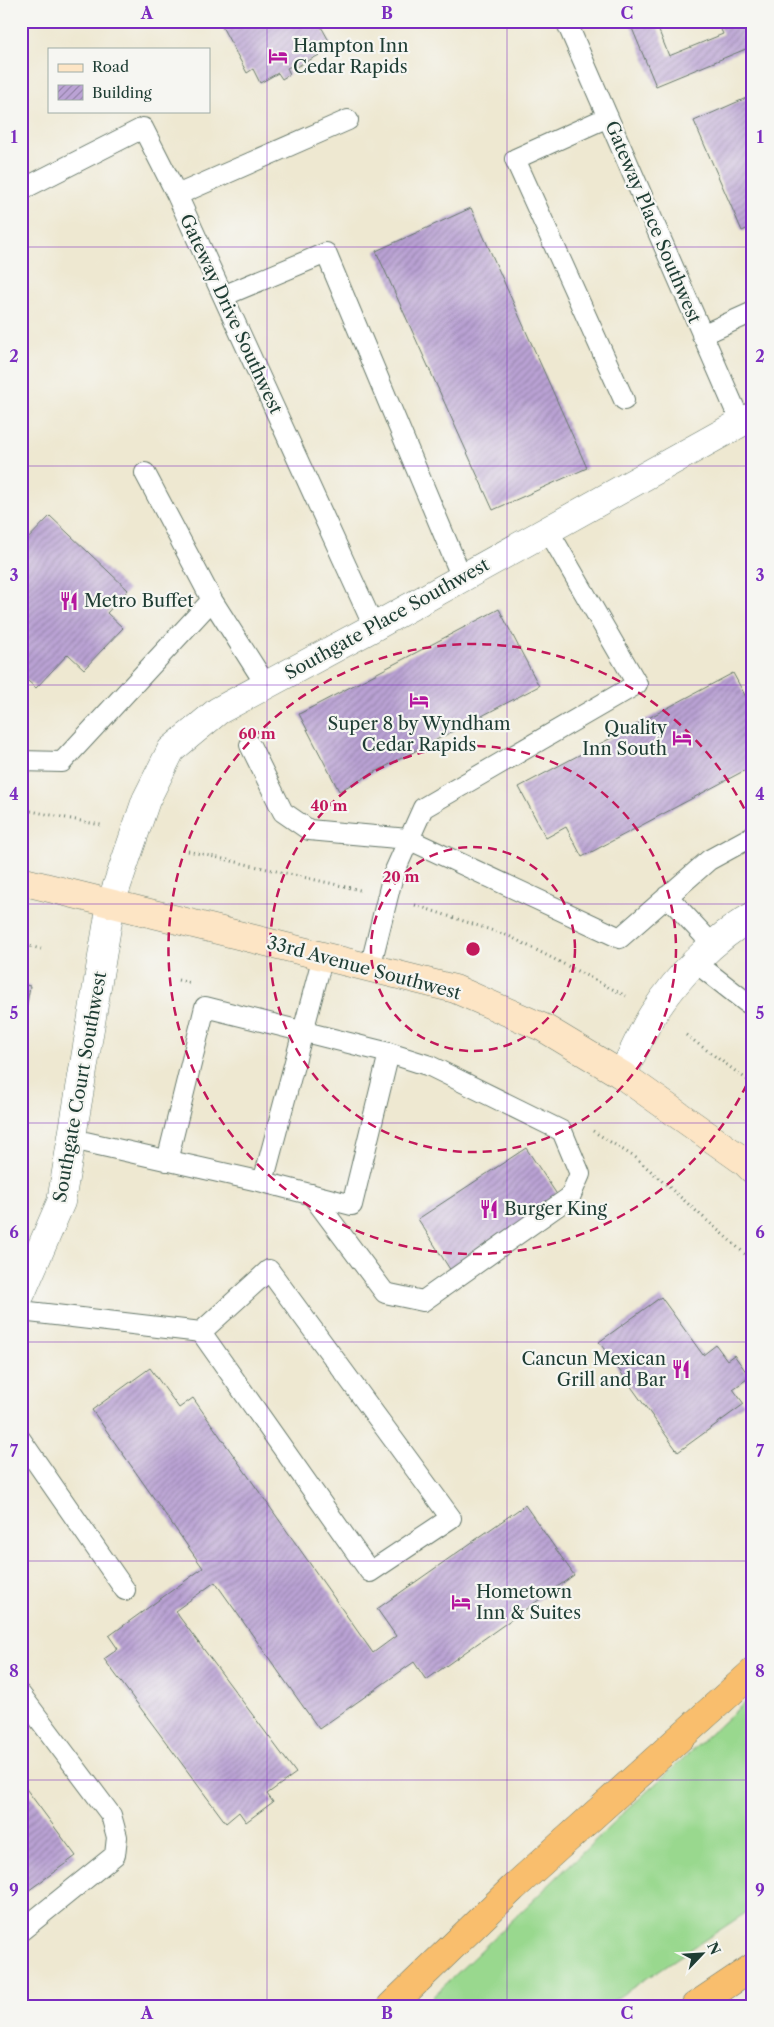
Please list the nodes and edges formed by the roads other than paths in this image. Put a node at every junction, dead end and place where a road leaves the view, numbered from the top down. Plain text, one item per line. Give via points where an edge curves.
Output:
1 (566, 21) edge
2 (608, 117) junction
3 (348, 120) dead end
4 (21, 190) edge
5 (177, 195) junction
6 (224, 296) junction
7 (753, 312) edge
8 (702, 335) junction
9 (624, 400) dead end
10 (747, 419) edge
11 (145, 473) dead end
12 (548, 530) junction
13 (462, 578) junction
14 (212, 600) junction
15 (374, 627) junction
16 (266, 685) junction
17 (250, 745) dead end
18 (21, 761) edge
19 (753, 836) edge
20 (408, 839) junction
21 (21, 881) edge
22 (667, 896) junction
23 (111, 904) junction
24 (753, 916) edge
25 (704, 953) junction
26 (323, 956) junction
27 (370, 968) junction
28 (751, 1004) edge
29 (303, 1032) junction
30 (389, 1053) junction
31 (622, 1076) junction
32 (72, 1139) junction
33 (167, 1161) junction
34 (753, 1170) edge
35 (263, 1182) junction
36 (311, 1194) junction
37 (21, 1294) edge
38 (21, 1311) edge
39 (202, 1332) junction
40 (21, 1440) edge
41 (126, 1590) dead end
42 (753, 1672) edge
43 (21, 1695) edge
44 (21, 1931) edge
45 (753, 1967) edge
46 (391, 2006) edge
47 (696, 2006) edge

1 - 2 lane, Gateway Place Southwest
2 - 8 lane, Gateway Place Southwest
2 - 9 lane via 515,159
3 - 5 lane
4 - 5 lane, Gateway Drive Southwest via 143,128
5 - 6 lane, Gateway Drive Southwest
6 - 13 lane via 326,253
6 - 15 lane, Gateway Drive Southwest
7 - 8 lane
8 - 10 lane, Gateway Place Southwest
10 - 12 street, Southgate Place Southwest
11 - 14 lane
12 - 13 street, Southgate Place Southwest
12 - 20 lane via 637,684 423,808
13 - 15 street, Southgate Place Southwest
14 - 16 lane
14 - 18 lane via 62,762
15 - 16 street, Southgate Place Southwest
16 - 23 street, Southgate Place Southwest via 218,710 171,750 146,800
17 - 20 lane via 283,812 309,830
19 - 22 lane via 709,860
20 - 22 lane via 620,938
20 - 27 lane via 393,875
21 - 23 street, 33rd Avenue Southwest
22 - 25 lane
23 - 26 street, 33rd Avenue Southwest
23 - 32 street, Southgate Court Southwest
24 - 25 street via 736,925
25 - 28 lane
25 - 31 street via 654,1014
26 - 27 street, 33rd Avenue Southwest
26 - 29 lane
27 - 31 street, 33rd Avenue Southwest via 455,989 544,1028
29 - 30 lane
29 - 33 lane via 205,1007
29 - 35 lane
30 - 36 lane via 352,1204
30 - 36 lane via 430,1066 562,1131 580,1174 570,1197 423,1301 385,1293
31 - 34 street, 33rd Avenue Southwest
32 - 33 lane
32 - 37 street, Southgate Court Southwest via 61,1202
33 - 35 lane
35 - 36 lane
38 - 39 lane
39 - 39 lane via 269,1270 451,1518 370,1572
40 - 41 lane
42 - 46 highway via 513,1888
43 - 44 lane via 111,1815 117,1837 115,1855
45 - 47 highway

